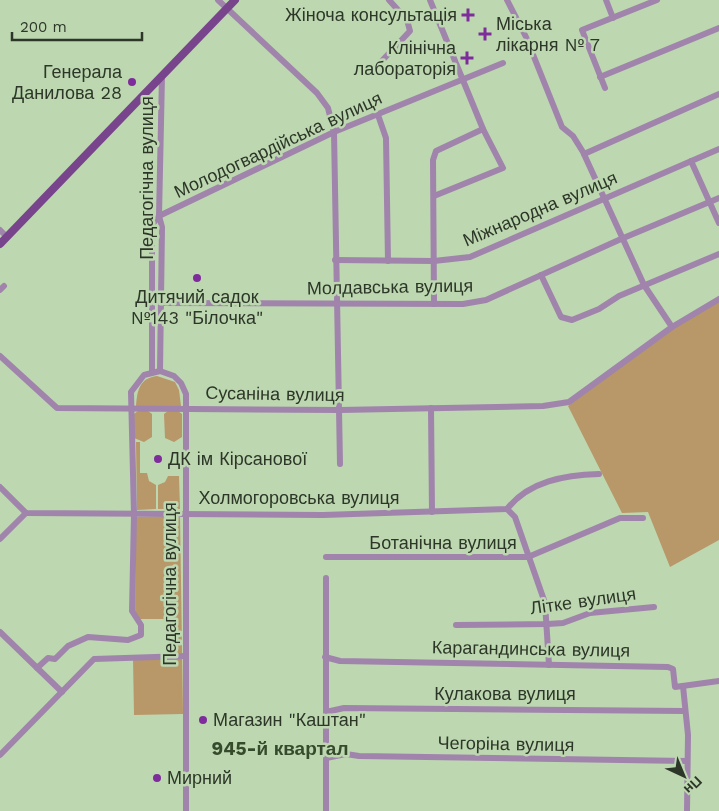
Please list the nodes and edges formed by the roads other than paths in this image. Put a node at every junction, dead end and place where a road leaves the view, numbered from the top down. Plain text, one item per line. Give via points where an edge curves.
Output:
1 (218, 0) edge
2 (235, 0) edge
3 (389, 0) edge
4 (430, 0) edge
5 (507, 0) edge
6 (606, 0) edge
7 (658, 0) edge
8 (226, 9) junction
9 (613, 18) junction
10 (719, 28) edge
11 (503, 63) dead end
12 (378, 65) dead end
13 (162, 76) junction
14 (600, 77) junction
15 (464, 79) junction
16 (605, 88) dead end
17 (719, 94) edge
18 (378, 114) junction
19 (483, 128) junction
20 (334, 132) junction
21 (719, 149) edge
22 (584, 154) junction
23 (691, 161) junction
24 (434, 196) junction
25 (719, 198) edge
26 (603, 199) junction
27 (710, 202) junction
28 (158, 216) junction
29 (719, 223) edge
30 (152, 225) joint
31 (0, 230) edge
32 (7, 237) junction
33 (622, 239) junction
34 (0, 244) edge
35 (719, 254) edge
36 (335, 260) junction
37 (388, 261) junction
38 (434, 261) junction
39 (541, 275) junction
40 (644, 285) junction
41 (719, 299) edge
42 (160, 303) junction
43 (336, 304) junction
44 (434, 304) junction
45 (672, 327) junction
46 (0, 356) edge
47 (152, 371) junction
48 (160, 371) junction
49 (185, 408) junction
50 (431, 408) junction
51 (131, 409) junction
52 (340, 410) junction
53 (340, 464) dead end
54 (599, 474) dead end
55 (0, 487) edge
56 (507, 508) junction
57 (432, 512) junction
58 (26, 513) junction
59 (185, 513) junction
60 (134, 514) junction
61 (643, 518) dead end
62 (0, 539) edge
63 (326, 557) dead end
64 (528, 557) junction
65 (326, 578) dead end
66 (654, 607) dead end
67 (548, 624) junction
68 (456, 625) dead end
69 (0, 632) edge
70 (186, 656) junction
71 (326, 657) junction
72 (549, 664) junction
73 (37, 668) junction
74 (719, 682) edge
75 (683, 686) junction
76 (62, 692) junction
77 (685, 711) junction
78 (326, 712) junction
79 (0, 755) edge
80 (326, 758) junction
81 (687, 760) junction
82 (186, 811) edge
83 (326, 811) edge
84 (687, 811) edge

1 - 8 street
2 - 8 main road
3 - 12 street via 407,20 410,31
4 - 15 street
5 - 22 street via 526,37 562,127 573,136
6 - 9 street
7 - 9 street
8 - 13 main road
8 - 20 street via 317,93 328,108
9 - 14 street via 582,30
10 - 14 street
11 - 15 street, Молодогвардійська вулиця
13 - 28 street, Педагогічна вулиця
13 - 32 main road
14 - 16 street
15 - 18 street, Молодогвардійська вулиця
15 - 19 street
17 - 22 street
18 - 20 street, Молодогвардійська вулиця
18 - 37 street via 386,138
19 - 24 street via 436,151 433,160
19 - 24 street via 503,168
20 - 28 street, Молодогвардійська вулиця
20 - 36 street
21 - 23 street, Міжнародна вулиця
22 - 26 street
23 - 26 street, Міжнародна вулиця
23 - 27 street
24 - 38 street
25 - 27 street, Молдавська вулиця
26 - 33 street
26 - 38 street, Міжнародна вулиця via 470,256
27 - 29 street
27 - 33 street, Молдавська вулиця
28 - 30 street, Молодогвардійська вулиця
28 - 42 street, Педагогічна вулиця via 162,227
30 - 47 street, Педагогічна вулиця
31 - 32 street
32 - 34 main road
33 - 39 street, Молдавська вулиця
33 - 40 street
35 - 40 street
36 - 37 street, Міжнародна вулиця
36 - 43 street
37 - 38 street, Міжнародна вулиця
38 - 44 street
39 - 40 street via 561,317 572,320
39 - 44 street, Молдавська вулиця via 486,300
40 - 45 street
41 - 45 street
42 - 43 street, Молдавська вулиця
42 - 48 street, Педагогічна вулиця
43 - 44 street, Молдавська вулиця
43 - 52 street
45 - 50 street, Сусаніна вулиця via 569,402 543,406
46 - 51 street, Сусаніна вулиця via 57,408
47 - 48 street
47 - 51 street, Педагогічна вулиця via 136,383
48 - 49 street, Педагогічна вулиця via 174,376 181,383 186,394
49 - 51 street, Сусаніна вулиця
49 - 52 street, Сусаніна вулиця
49 - 59 street, Педагогічна вулиця
50 - 52 street, Сусаніна вулиця
50 - 57 street
51 - 60 street, Педагогічна вулиця
52 - 53 street
54 - 56 street via 558,479 529,488
55 - 58 street
56 - 57 street, Холмогоровська вулиця
56 - 64 street via 515,517
57 - 59 street, Холмогоровська вулиця via 323,515
58 - 60 street, Холмогоровська вулиця
58 - 62 street
59 - 60 street, Холмогоровська вулиця
59 - 70 street, Педагогічна вулиця
60 - 73 street, Педагогічна вулиця via 132,611 141,625 141,635 128,640 88,637 68,646 55,659 48,658
61 - 64 street, Ботанічна вулиця via 620,518
63 - 64 street, Ботанічна вулиця
64 - 67 street via 545,603
65 - 71 street
66 - 67 street, Літке вулиця via 590,613 563,623
67 - 68 street, Літке вулиця
67 - 72 street
69 - 73 street
70 - 76 street via 94,659
70 - 82 street, Педагогічна вулиця
71 - 72 street, Карагандинська вулиця via 340,661
71 - 78 street
72 - 75 street, Карагандинська вулиця via 668,667 674,669 675,686
73 - 76 street
74 - 75 street
75 - 77 street
76 - 79 street
77 - 78 street, Кулакова вулиця via 344,708
77 - 81 street
78 - 80 street
80 - 81 street, Чегоріна вулиця via 346,754
80 - 83 street
81 - 84 street

